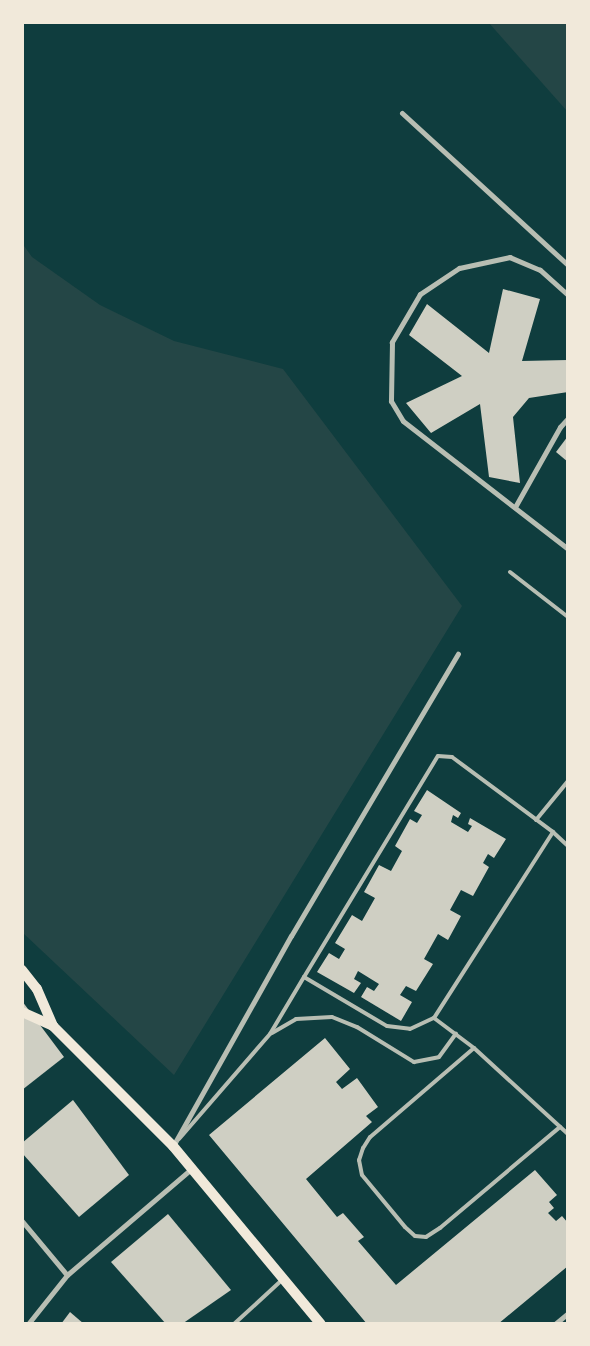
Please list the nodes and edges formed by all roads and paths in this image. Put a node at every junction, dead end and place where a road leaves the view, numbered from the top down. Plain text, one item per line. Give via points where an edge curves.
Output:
1 (402, 113) dead end
2 (568, 265) edge
3 (568, 295) edge
4 (568, 418) edge
5 (515, 507) junction
6 (568, 549) edge
7 (510, 572) dead end
8 (568, 617) edge
9 (458, 654) dead end
10 (568, 781) edge
11 (536, 820) junction
12 (553, 832) junction
13 (568, 846) edge
14 (22, 970) edge
15 (304, 977) junction
16 (22, 1012) edge
17 (434, 1018) junction
18 (52, 1026) junction
19 (270, 1034) junction
20 (456, 1034) junction
21 (474, 1048) junction
22 (560, 1127) junction
23 (568, 1134) edge
24 (173, 1146) junction
25 (191, 1169) junction
26 (22, 1221) edge
27 (67, 1275) junction
28 (284, 1279) junction
29 (568, 1313) edge
30 (28, 1324) edge
31 (234, 1324) edge
32 (321, 1324) edge
33 (555, 1324) edge

1 - 2 street
3 - 5 street via 540,270 510,258 459,268 420,294 392,342 392,401 404,421
4 - 5 street
5 - 6 street
7 - 8 lane
9 - 24 street via 296,928
10 - 11 lane
11 - 12 lane
11 - 15 lane via 452,757 438,756
12 - 13 lane
12 - 17 lane
14 - 18 main road via 38,988
15 - 17 lane via 387,1026 410,1029
15 - 19 lane
16 - 18 main road
17 - 20 lane
18 - 24 main road
19 - 20 lane via 296,1019 332,1017 357,1027 414,1062 439,1057
19 - 24 lane
20 - 21 lane
21 - 22 lane
21 - 22 lane via 370,1137 362,1148 359,1160 362,1175 405,1227 415,1236 426,1237 440,1228
22 - 23 lane
24 - 25 main road
25 - 27 street
25 - 28 main road
26 - 27 street
27 - 30 street
28 - 31 lane
28 - 32 main road
29 - 33 street

